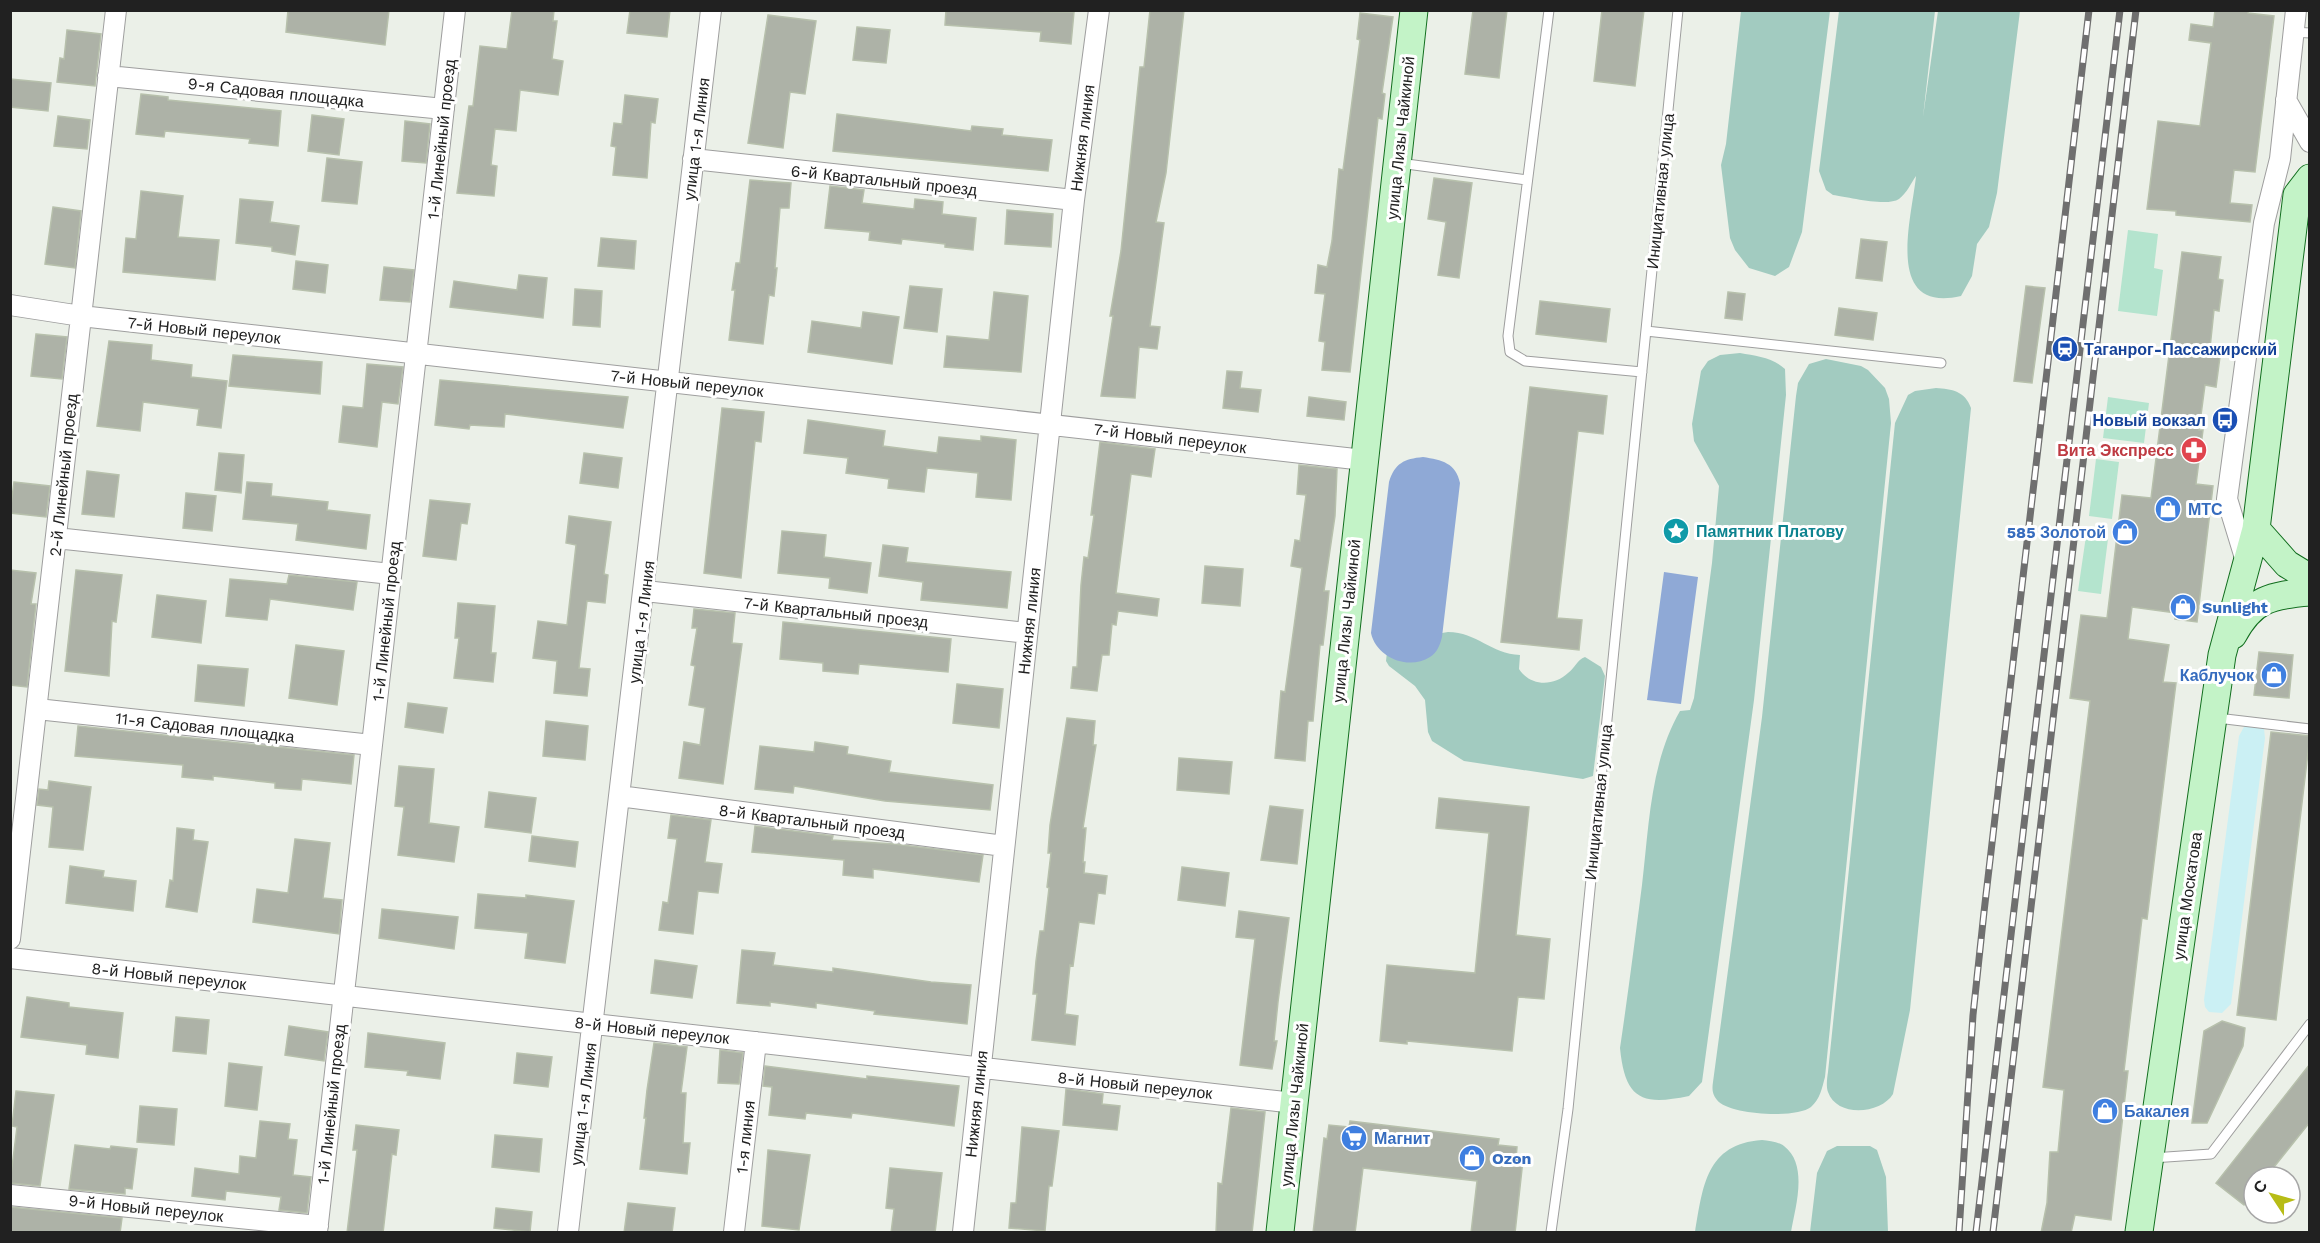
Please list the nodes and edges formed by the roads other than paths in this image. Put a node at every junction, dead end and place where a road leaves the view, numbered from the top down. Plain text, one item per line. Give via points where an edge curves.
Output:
1 (116, 10) edge
2 (455, 10) edge
3 (711, 10) edge
4 (1099, 10) edge
5 (1414, 10) edge
6 (1549, 10) edge
7 (1678, 10) edge
8 (2296, 10) edge
9 (2301, 33) edge
10 (108, 76) junction
11 (2286, 100) junction
12 (444, 109) junction
13 (2310, 142) edge
14 (693, 159) junction
15 (2280, 159) junction
16 (1397, 162) junction
17 (1527, 180) junction
18 (2303, 186) edge
19 (1074, 200) junction
20 (10, 305) edge
21 (81, 316) junction
22 (1646, 331) junction
23 (417, 353) junction
24 (1941, 363) dead end
25 (1642, 372) junction
26 (668, 380) junction
27 (1050, 424) junction
28 (1364, 460) junction
29 (2227, 499) junction
30 (2256, 529) junction
31 (56, 538) junction
32 (2246, 561) junction
33 (392, 574) junction
34 (2310, 578) edge
35 (645, 591) junction
36 (2310, 592) edge
37 (1027, 633) junction
38 (2222, 655) junction
39 (37, 709) junction
40 (2214, 717) junction
41 (2310, 729) edge
42 (372, 745) junction
43 (619, 796) junction
44 (1004, 846) junction
45 (10, 939) edge
46 (10, 958) edge
47 (343, 996) junction
48 (593, 1024) junction
49 (2310, 1024) edge
50 (756, 1042) junction
51 (980, 1067) junction
52 (1294, 1103) junction
53 (2149, 1158) junction
54 (10, 1195) edge
55 (318, 1229) edge
56 (568, 1233) edge
57 (734, 1233) edge
58 (963, 1233) edge
59 (1280, 1233) edge
60 (1551, 1233) edge
61 (2139, 1233) edge

1 - 10 street, 2-й Линейный проезд
2 - 12 street, 1-й Линейный проезд
3 - 14 street, улица 1-я Линия
4 - 19 street, Нижняя линия
5 - 16 main road, улица Лизы Чайкиной
6 - 17 lane
7 - 22 lane, Инициативная улица
8 - 9 street
9 - 11 street
10 - 12 street, 9-я Садовая площадка
10 - 21 street, 2-й Линейный проезд
11 - 13 street
11 - 15 street
12 - 23 street, 1-й Линейный проезд
14 - 19 street, 6-й Квартальный проезд
14 - 26 street, улица 1-я Линия
15 - 18 street, улица Москатова
15 - 29 street via 2264,223
16 - 17 lane
16 - 28 main road, улица Лизы Чайкиной
17 - 25 lane via 1508,336 1510,352 1525,361
18 - 30 main road, улица Москатова
19 - 27 street, Нижняя линия
20 - 21 street, 7-й Новый переулок
21 - 23 street, 7-й Новый переулок
21 - 31 street, 2-й Линейный проезд
22 - 24 lane
22 - 25 lane, Инициативная улица
23 - 26 street, 7-й Новый переулок
23 - 33 street, 1-й Линейный проезд
25 - 60 lane, Инициативная улица via 1568,1109
26 - 27 street, 7-й Новый переулок
26 - 35 street, улица 1-я Линия
27 - 28 street, 7-й Новый переулок
27 - 37 street, Нижняя линия
28 - 52 main road, улица Лизы Чайкиной
29 - 30 street
29 - 32 street
30 - 32 main road, улица Москатова
30 - 34 main road via 2287,564
31 - 33 street
31 - 39 street, 2-й Линейный проезд
32 - 38 main road, улица Москатова
33 - 42 street, 1-й Линейный проезд
35 - 37 street, 7-й Квартальный проезд
35 - 43 street, улица 1-я Линия
36 - 38 main road via 2273,597 2253,606
37 - 44 street, Нижняя линия
38 - 40 main road, улица Москатова
39 - 42 street, 11-я Садовая площадка
39 - 45 street, 2-й Линейный проезд
40 - 41 lane
40 - 53 main road, улица Москатова
42 - 47 street, 1-й Линейный проезд
43 - 44 street, 8-й Квартальный проезд
43 - 48 street, улица 1-я Линия
44 - 51 street, Нижняя линия
46 - 47 street, 8-й Новый переулок
47 - 48 street, 8-й Новый переулок
47 - 55 street, 1-й Линейный проезд
48 - 50 street, 8-й Новый переулок
48 - 56 street, улица 1-я Линия
49 - 53 lane via 2211,1154
50 - 51 street, 8-й Новый переулок
50 - 57 street, 1-я линия
51 - 52 street, 8-й Новый переулок
51 - 58 street, Нижняя линия
52 - 59 main road, улица Лизы Чайкиной
53 - 61 main road, улица Москатова
54 - 55 street, 9-й Новый переулок

